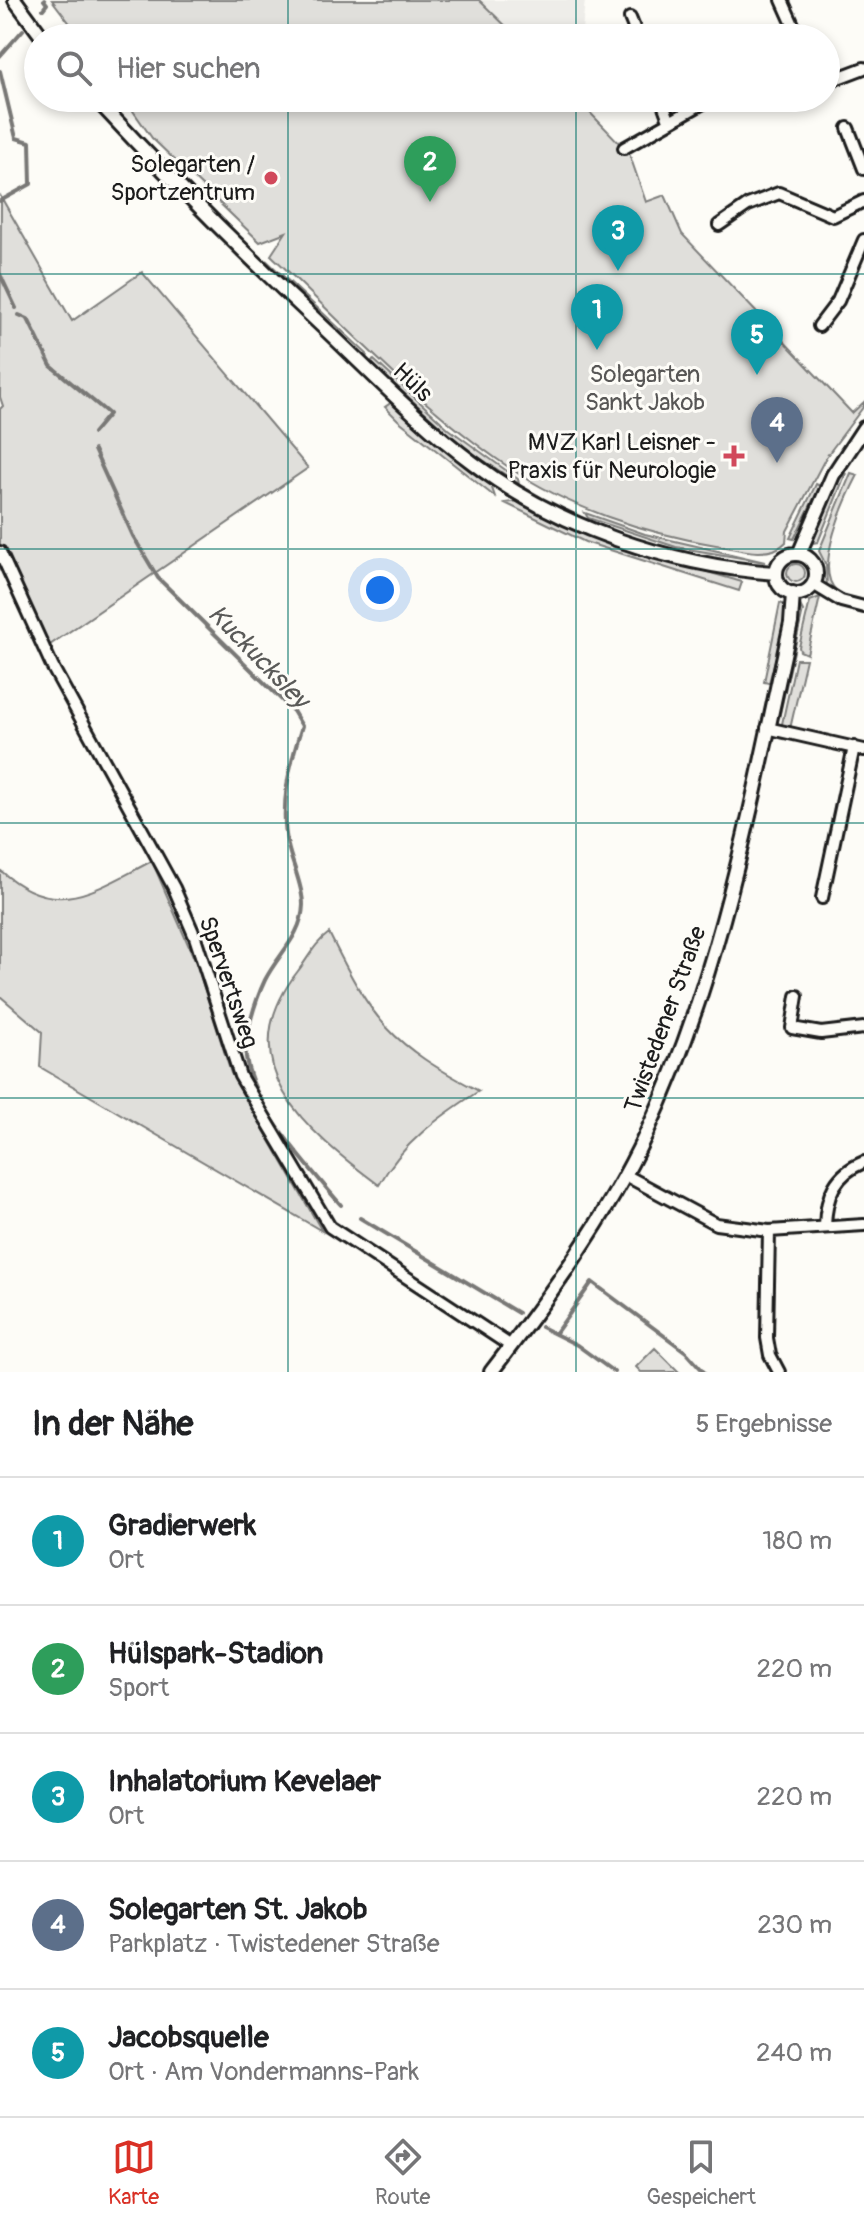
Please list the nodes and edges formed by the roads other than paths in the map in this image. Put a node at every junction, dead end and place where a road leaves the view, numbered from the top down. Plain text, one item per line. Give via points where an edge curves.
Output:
1 (15, 0) edge
2 (782, 0) edge
3 (630, 18) dead end
4 (33, 24) edge
5 (632, 24) edge
6 (793, 24) edge
7 (864, 68) edge
8 (840, 77) edge
9 (108, 112) edge
10 (666, 112) edge
11 (685, 112) edge
12 (669, 120) junction
13 (848, 128) dead end
14 (624, 148) dead end
15 (864, 169) edge
16 (864, 201) edge
17 (719, 225) dead end
18 (864, 240) edge
19 (819, 326) dead end
20 (864, 428) edge
21 (0, 552) edge
22 (799, 554) junction
23 (776, 573) junction
24 (813, 584) junction
25 (793, 593) junction
26 (864, 607) edge
27 (767, 728) junction
28 (859, 748) edge
29 (822, 898) dead end
30 (797, 996) dead end
31 (864, 1028) edge
32 (864, 1162) edge
33 (625, 1175) junction
34 (864, 1225) edge
35 (825, 1226) junction
36 (769, 1231) junction
37 (511, 1346) junction
38 (491, 1372) edge
39 (779, 1372) edge

1 - 4 street
2 - 6 street
3 - 5 street
7 - 8 street
9 - 23 street, Hüls via 195,206 424,424 476,465 539,504 610,536 693,560
10 - 12 street
11 - 12 street
12 - 14 street
13 - 15 street
16 - 17 street via 833,216 779,193
18 - 19 street via 838,301
20 - 22 street via 833,475
21 - 37 street, Spervertsweg via 53,668 179,899 240,1076 330,1227
22 - 23 street via 786,557
22 - 24 street via 814,566
23 - 25 street via 783,588
24 - 25 street
24 - 26 street
25 - 27 street, Twistedener Straße
27 - 28 street
27 - 33 street, Twistedener Straße via 716,949 675,1067
28 - 29 street
30 - 31 street via 792,1028 821,1033
32 - 35 street via 837,1181
33 - 36 street via 716,1224
33 - 37 street, Twistedener Straße
34 - 35 street
35 - 36 street
36 - 39 street via 767,1338
37 - 38 street, Twistedener Straße

